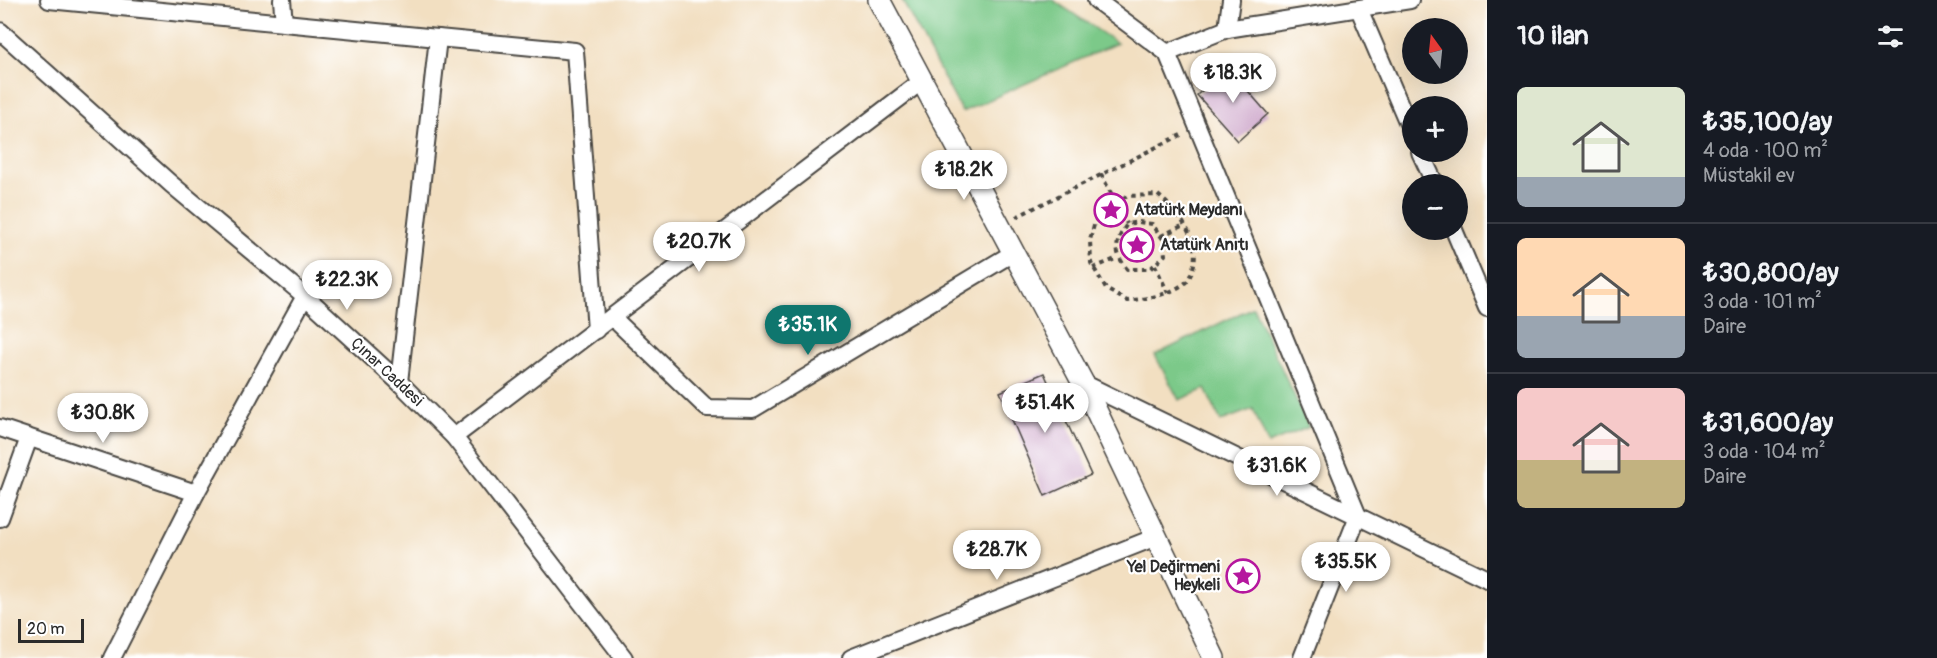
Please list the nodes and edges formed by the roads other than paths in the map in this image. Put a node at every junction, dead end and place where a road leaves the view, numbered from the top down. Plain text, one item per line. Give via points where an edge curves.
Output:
1 (49, 0) edge
2 (282, 0) edge
3 (879, 0) edge
4 (1096, 0) edge
5 (1231, 0) edge
6 (1410, 0) edge
7 (1359, 9) junction
8 (284, 23) junction
9 (1227, 29) junction
10 (0, 31) edge
11 (438, 38) junction
12 (1167, 53) junction
13 (922, 81) junction
14 (1402, 109) edge
15 (1458, 240) edge
16 (1013, 252) junction
17 (305, 296) junction
18 (1487, 308) edge
19 (612, 317) junction
20 (596, 330) junction
21 (399, 382) junction
22 (1083, 383) junction
23 (0, 428) edge
24 (454, 437) junction
25 (29, 438) junction
26 (196, 493) junction
27 (1358, 516) junction
28 (0, 518) edge
29 (1156, 537) junction
30 (1487, 579) edge
31 (112, 658) edge
32 (624, 658) edge
33 (851, 658) edge
34 (1214, 658) edge
35 (1302, 658) edge

1 - 8 street
2 - 8 street
3 - 13 street
4 - 12 street
5 - 9 street
6 - 7 street
7 - 9 street
7 - 14 street
8 - 11 street
9 - 12 street
10 - 17 street, Çınar Caddesi via 171,184
11 - 20 street via 575,51
11 - 21 street
12 - 27 street
13 - 16 street
13 - 19 street
15 - 18 street
16 - 19 street via 753,409 707,408
16 - 22 street
17 - 21 street, Çınar Caddesi
17 - 26 street
19 - 20 street
20 - 24 street
21 - 24 street, Çınar Caddesi
22 - 27 street
22 - 29 street
23 - 25 street
24 - 32 street, Çınar Caddesi
25 - 26 street
25 - 28 street
26 - 31 street
27 - 30 street
27 - 35 street
29 - 33 street
29 - 34 street

